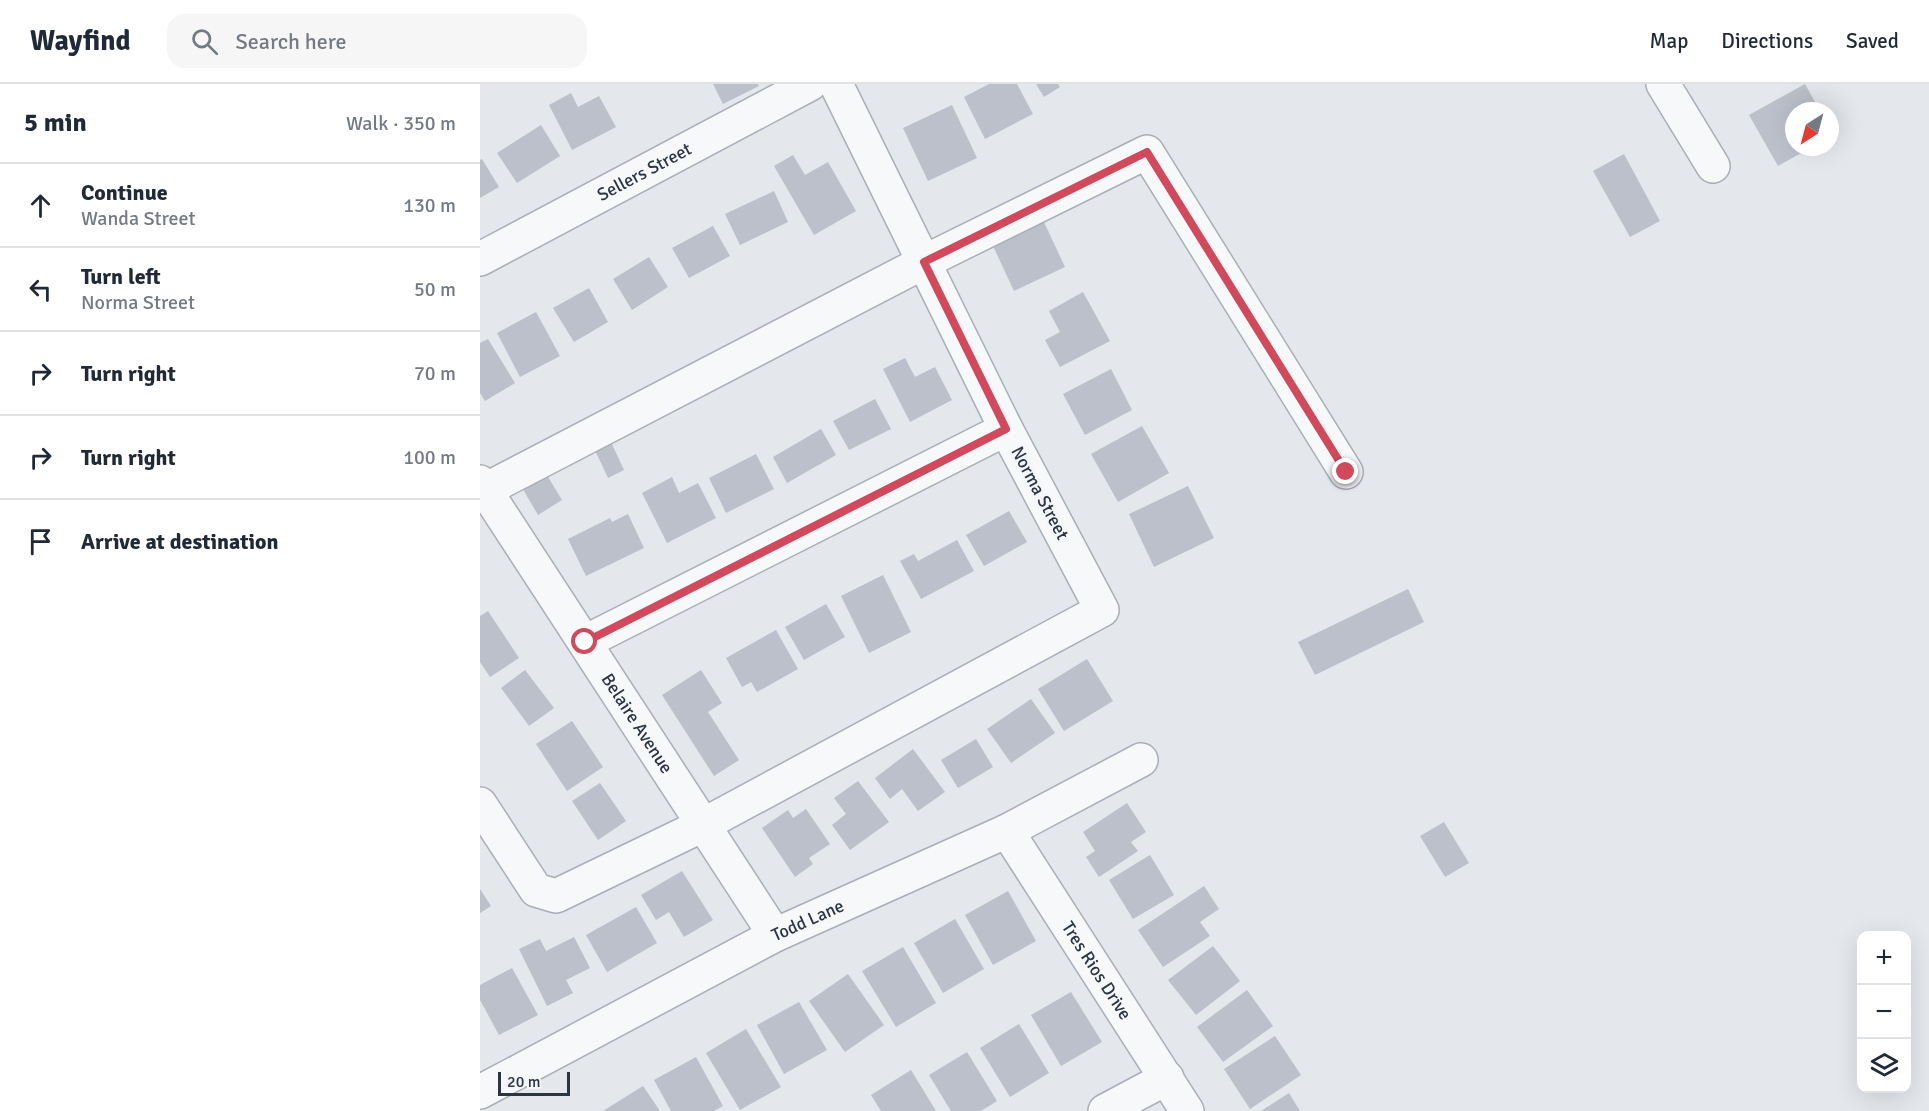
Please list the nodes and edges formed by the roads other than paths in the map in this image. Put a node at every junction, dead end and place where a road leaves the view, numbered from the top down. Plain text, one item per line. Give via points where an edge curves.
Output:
1 (810, 84) edge
2 (836, 84) edge
3 (1663, 84) edge
4 (1713, 166) dead end
5 (480, 259) edge
6 (924, 262) junction
7 (1006, 429) junction
8 (1346, 472) dead end
9 (482, 486) edge
10 (585, 642) junction
11 (1141, 760) dead end
12 (480, 804) edge
13 (703, 825) junction
14 (1007, 831) junction
15 (775, 935) junction
16 (1167, 1078) junction
17 (480, 1092) edge
18 (1105, 1111) edge
19 (1187, 1111) edge

1 - 5 street, Sellers Street
2 - 6 street, Norma Street
3 - 4 street
6 - 7 street, Norma Street
6 - 8 street via 1147,152
6 - 9 street
7 - 10 street
7 - 13 street, Norma Street via 1102,610
9 - 10 street, Belaire Avenue
10 - 13 street, Belaire Avenue
11 - 14 street, Todd Lane
12 - 13 street via 536,890 556,896
13 - 15 street, Belaire Avenue
14 - 15 street, Todd Lane
14 - 16 street, Tres Rios Drive
15 - 17 street, Todd Lane
16 - 18 street
16 - 19 street, Tres Rios Drive

